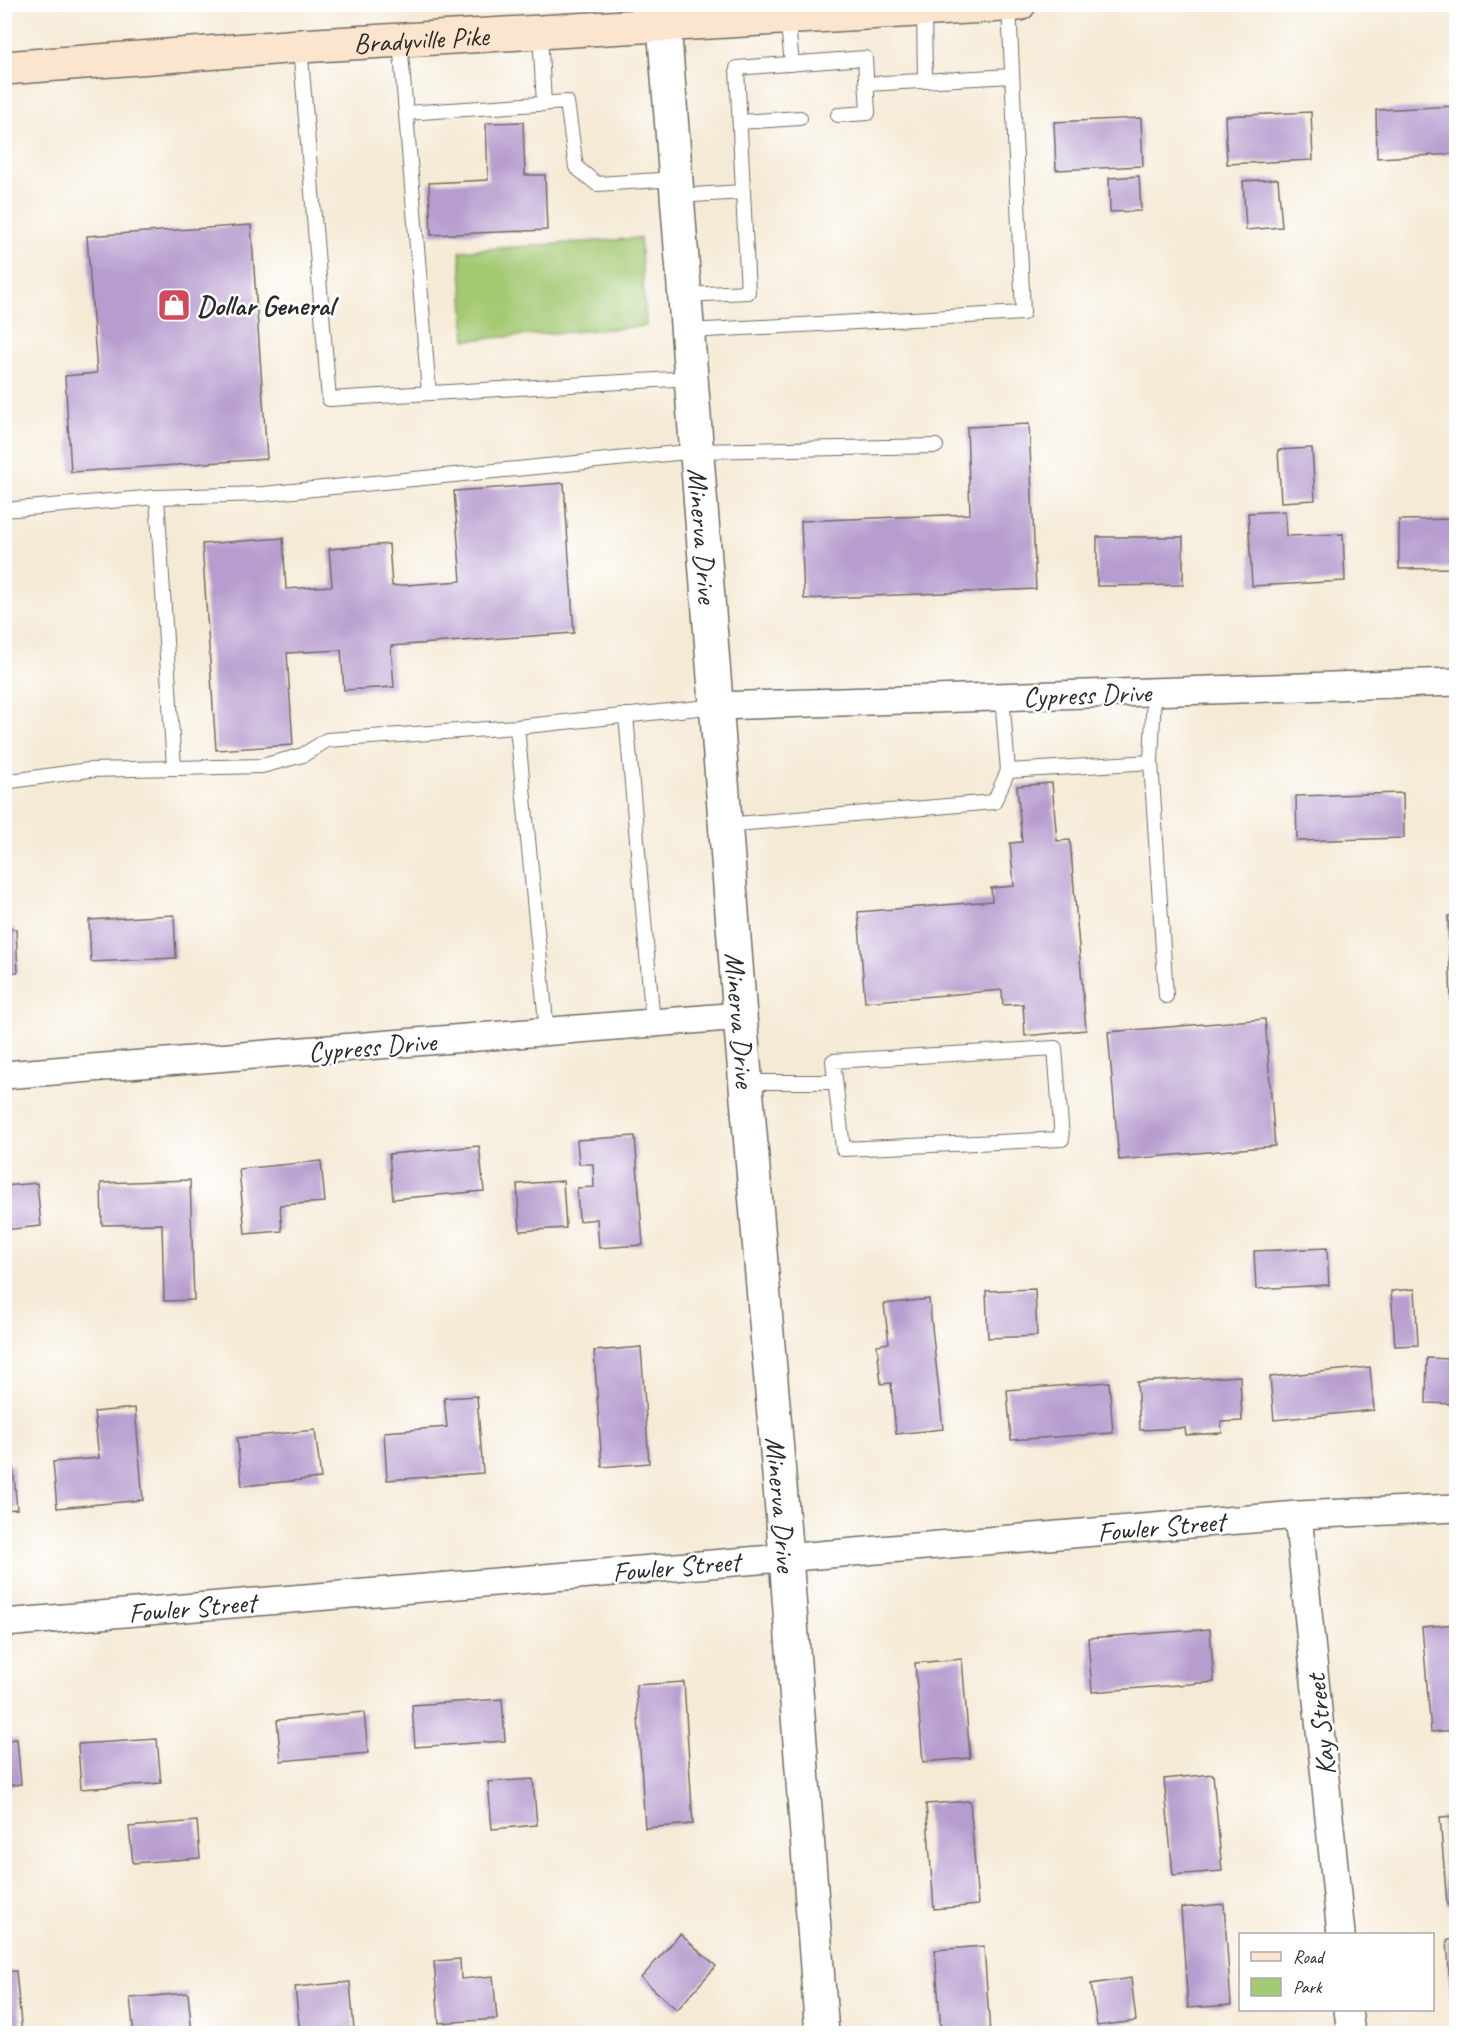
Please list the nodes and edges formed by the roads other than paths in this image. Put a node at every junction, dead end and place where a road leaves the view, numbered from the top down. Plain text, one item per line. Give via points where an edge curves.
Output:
1 (1006, 5) edge
2 (923, 7) edge
3 (787, 11) edge
4 (663, 15) edge
5 (540, 33) junction
6 (400, 41) junction
7 (300, 46) junction
8 (792, 64) junction
9 (4, 68) edge
10 (1012, 76) junction
11 (925, 80) junction
12 (866, 84) junction
13 (544, 104) junction
14 (406, 113) junction
15 (838, 115) dead end
16 (800, 118) dead end
17 (740, 122) junction
18 (677, 188) junction
19 (743, 192) junction
20 (685, 295) junction
21 (688, 331) junction
22 (692, 378) junction
23 (429, 393) junction
24 (936, 446) dead end
25 (697, 451) junction
26 (157, 497) junction
27 (4, 510) edge
28 (1456, 682) edge
29 (1154, 692) junction
30 (1002, 696) junction
31 (717, 706) junction
32 (626, 715) junction
33 (517, 727) junction
34 (1151, 762) junction
35 (174, 768) junction
36 (1008, 771) junction
37 (4, 782) edge
38 (725, 825) junction
39 (1166, 996) dead end
40 (740, 1016) junction
41 (654, 1023) junction
42 (547, 1032) junction
43 (4, 1075) edge
44 (745, 1082) junction
45 (835, 1082) junction
46 (1456, 1508) edge
47 (1298, 1515) junction
48 (786, 1557) junction
49 (4, 1623) edge
50 (1341, 1933) edge
51 (1348, 2011) edge
52 (822, 2034) edge
53 (1351, 2034) edge

1 - 2 main road, Bradyville Pike
1 - 10 lane
2 - 3 main road, Bradyville Pike
2 - 11 lane
3 - 4 main road, Bradyville Pike
3 - 8 lane
4 - 5 main road, Bradyville Pike
4 - 18 street, Minerva Drive
5 - 6 main road, Bradyville Pike
5 - 13 lane
6 - 7 main road, Bradyville Pike
6 - 14 lane
7 - 9 main road, Bradyville Pike
7 - 23 lane via 329,399
8 - 12 lane via 865,58
8 - 17 lane via 737,68
10 - 11 lane
10 - 21 lane via 1023,313
11 - 12 lane
12 - 15 lane via 868,113
13 - 14 lane
13 - 18 lane via 567,102 576,167 597,184
14 - 23 lane
16 - 17 lane
17 - 19 lane
18 - 19 lane
18 - 20 street, Minerva Drive
19 - 20 lane via 748,292
20 - 21 street, Minerva Drive
21 - 22 street, Minerva Drive
22 - 23 lane
22 - 25 street, Minerva Drive
24 - 25 lane
25 - 26 lane via 263,494
25 - 31 street, Minerva Drive
26 - 27 lane
26 - 35 lane
28 - 29 street, Cypress Drive
29 - 30 street, Cypress Drive
29 - 34 lane
30 - 31 street, Cypress Drive
30 - 36 lane
31 - 32 lane
31 - 38 street, Minerva Drive
32 - 33 lane
32 - 41 lane
33 - 35 lane via 327,740 303,755 262,766
33 - 42 lane
34 - 36 lane
34 - 39 lane
35 - 37 lane via 89,770
36 - 38 lane via 994,802
38 - 40 street, Minerva Drive
40 - 41 street, Cypress Drive
40 - 44 street, Minerva Drive
41 - 42 street, Cypress Drive
42 - 43 street, Cypress Drive
44 - 45 lane
44 - 48 street, Minerva Drive
45 - 45 lane via 833,1061 1055,1048 1062,1139 843,1149
46 - 47 street, Fowler Street
47 - 48 street, Fowler Street
47 - 50 street, Kay Street
48 - 49 street, Fowler Street
48 - 52 street, Minerva Drive
51 - 53 street

